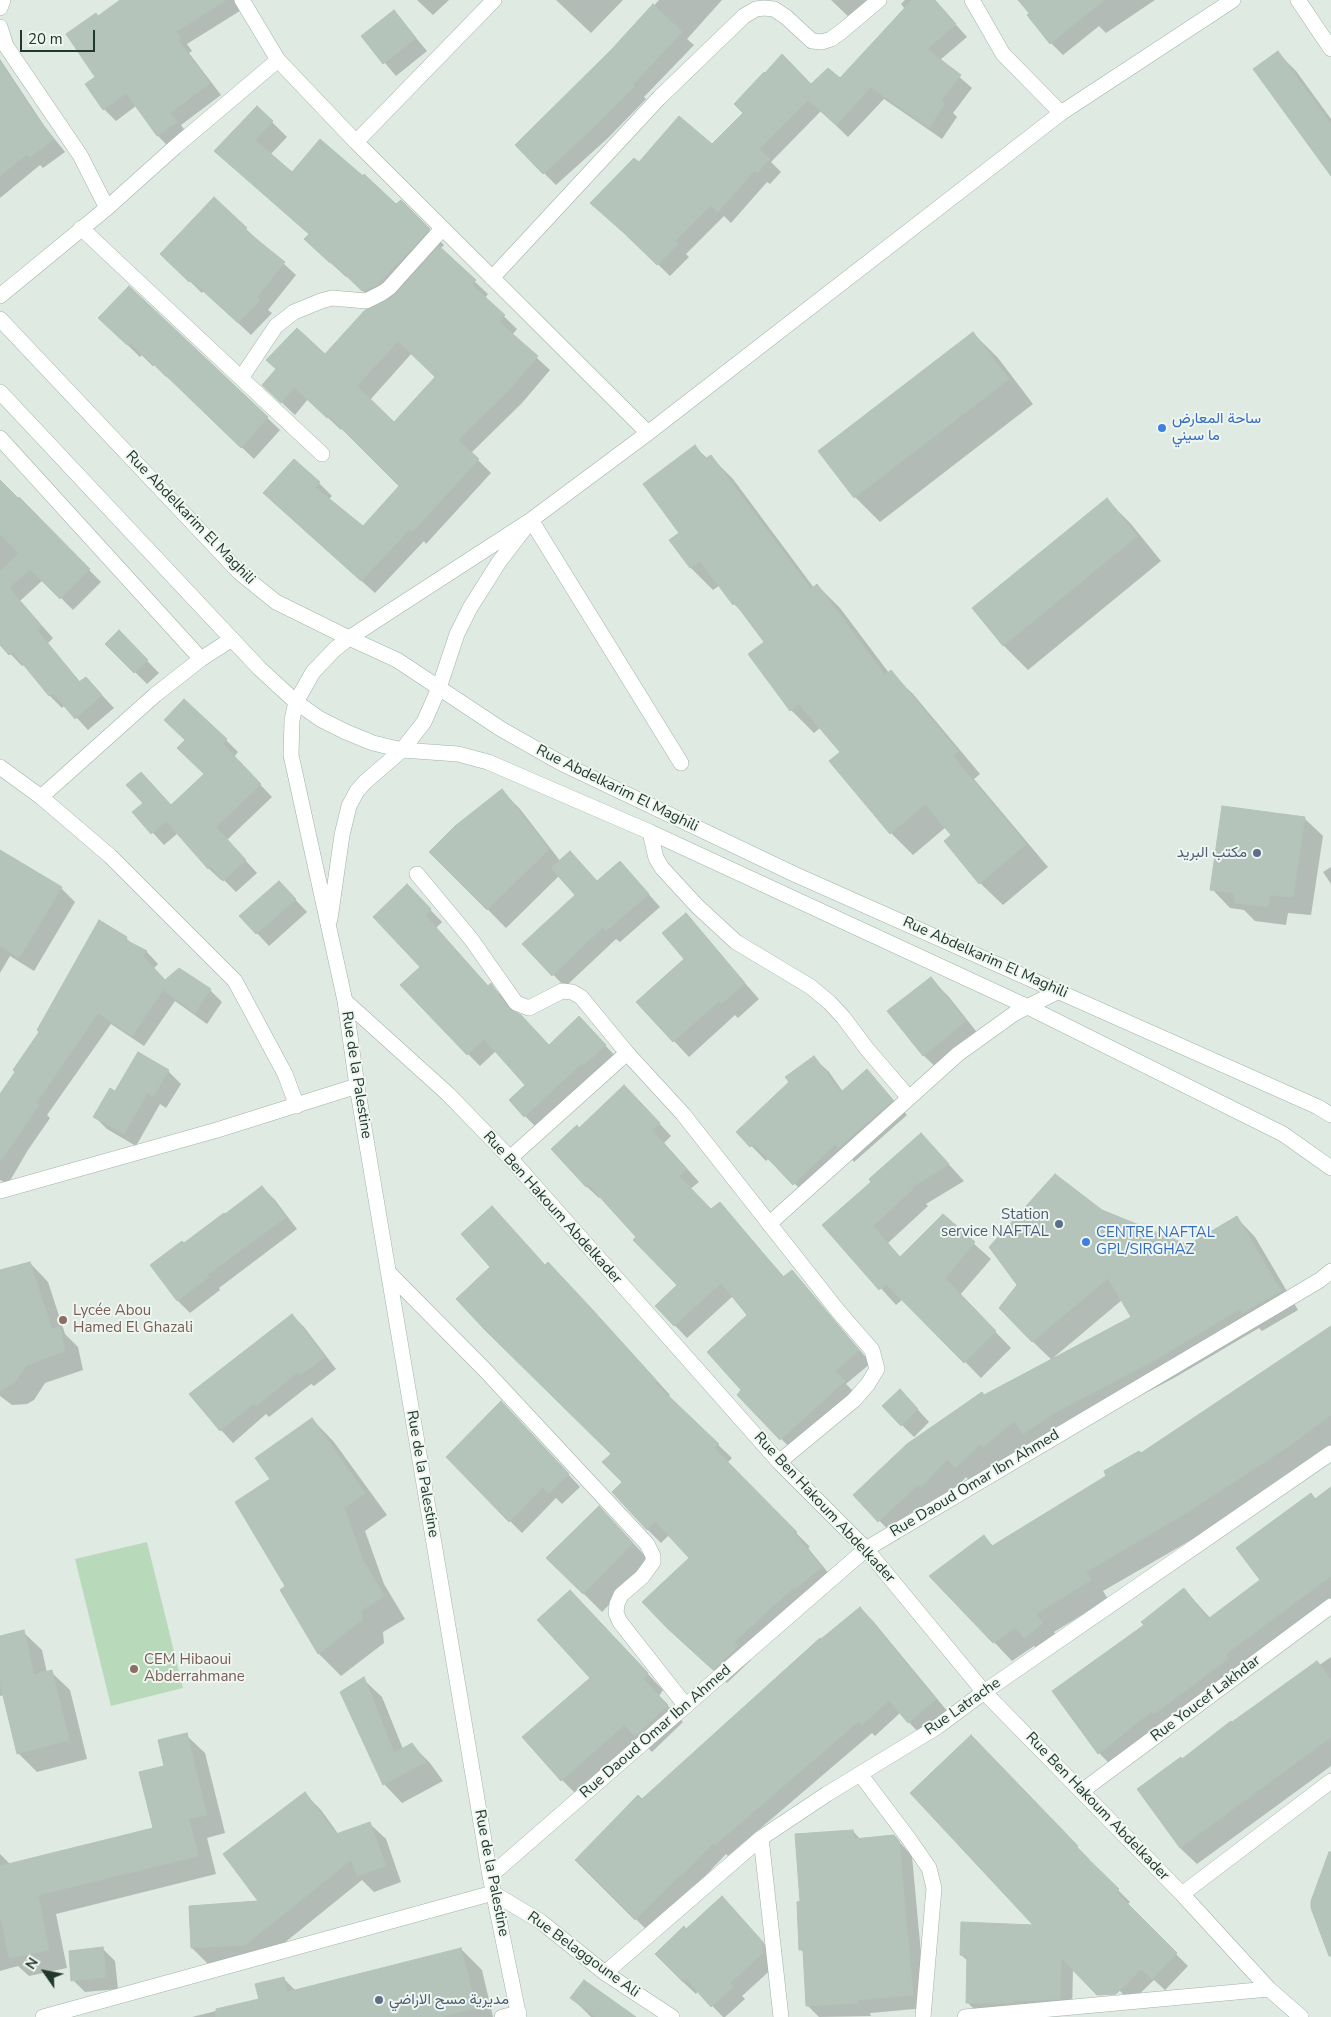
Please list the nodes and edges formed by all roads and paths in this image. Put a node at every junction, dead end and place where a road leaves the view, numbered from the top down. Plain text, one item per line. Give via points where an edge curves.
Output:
1 (3, 0) edge
2 (242, 0) edge
3 (494, 0) edge
4 (880, 0) edge
5 (972, 0) edge
6 (1233, 0) edge
7 (1298, 0) edge
8 (0, 8) edge
9 (0, 27) edge
10 (1331, 49) edge
11 (278, 60) junction
12 (1061, 113) junction
13 (356, 142) junction
14 (107, 208) junction
15 (81, 228) junction
16 (442, 228) junction
17 (492, 278) junction
18 (0, 296) edge
19 (0, 319) edge
20 (240, 378) junction
21 (0, 392) edge
22 (648, 433) junction
23 (0, 438) edge
24 (322, 454) dead end
25 (531, 520) junction
26 (349, 638) junction
27 (232, 639) junction
28 (201, 659) junction
29 (439, 688) junction
30 (296, 702) junction
31 (402, 750) junction
32 (682, 763) dead end
33 (1, 766) edge
34 (41, 798) junction
35 (650, 832) junction
36 (418, 874) dead end
37 (328, 931) junction
38 (1059, 991) junction
39 (345, 1000) junction
40 (1026, 1006) junction
41 (626, 1053) junction
42 (357, 1086) junction
43 (909, 1098) junction
44 (297, 1106) junction
45 (1331, 1115) edge
46 (510, 1158) junction
47 (1331, 1168) edge
48 (0, 1191) edge
49 (769, 1224) junction
50 (1331, 1271) edge
51 (388, 1273) junction
52 (1331, 1453) edge
53 (779, 1462) junction
54 (866, 1549) junction
55 (1331, 1606) edge
56 (984, 1692) junction
57 (686, 1706) junction
58 (860, 1774) junction
59 (1331, 1781) edge
60 (1082, 1791) junction
61 (761, 1838) junction
62 (490, 1876) junction
63 (493, 1893) junction
64 (1182, 1894) junction
65 (605, 1973) junction
66 (1269, 1989) junction
67 (519, 2015) edge
68 (43, 2017) edge
69 (502, 2017) edge
70 (672, 2017) edge
71 (781, 2017) edge
72 (923, 2017) edge
73 (966, 2017) edge
74 (1301, 2017) edge

1 - 8 street
2 - 11 street
3 - 13 street
4 - 17 street via 841,32 822,42 812,41 774,9 756,9 744,16 659,98
5 - 12 street via 1003,54
6 - 12 street
7 - 10 street
9 - 14 street via 6,46 80,155
11 - 13 street
11 - 14 street
12 - 22 street
13 - 16 street
14 - 15 street
15 - 18 street
15 - 20 street
16 - 17 street
16 - 20 street via 382,293 366,300 332,298 294,312 276,326
17 - 22 street
19 - 26 street, Rue Abdelkarim El Maghili via 240,573 276,602
20 - 24 street
21 - 27 street
22 - 25 street
23 - 28 street
25 - 26 street, Rue de la Palestine
25 - 29 street via 470,608 457,634
25 - 32 street
26 - 29 street, Rue Abdelkarim El Maghili via 397,660
26 - 30 street, Rue de la Palestine via 313,672
27 - 28 street
27 - 30 street
28 - 34 street via 155,695
29 - 31 street via 424,722
29 - 38 street, Rue Abdelkarim El Maghili via 561,763 794,874
30 - 31 street via 346,732
30 - 37 street, Rue de la Palestine via 291,755
31 - 35 street via 458,754 488,762
31 - 37 street via 365,782 350,806 342,836
33 - 34 street
34 - 44 street via 110,856 235,981 285,1074
35 - 40 street
35 - 43 street via 656,858 662,868 697,906 736,942 830,1003
36 - 41 street via 516,1003 530,1008 562,991 572,992 581,997
37 - 39 street, Rue de la Palestine
38 - 40 street
38 - 45 street, Rue Abdelkarim El Maghili
39 - 42 street, Rue de la Palestine
39 - 46 street, Rue Ben Hakoum Abdelkader via 448,1094
40 - 43 street via 958,1054
40 - 47 street via 1283,1134
41 - 46 street
41 - 49 street via 683,1114
42 - 44 street
42 - 51 street, Rue de la Palestine
43 - 49 street
44 - 48 street
46 - 53 street, Rue Ben Hakoum Abdelkader
49 - 53 street via 872,1350 877,1369 854,1400
50 - 54 street, Rue Daoud Omar Ibn Ahmed
51 - 57 street via 485,1370 647,1544 654,1556 653,1562 642,1577 621,1595 616,1613
51 - 62 street, Rue de la Palestine
52 - 56 street, Rue Latrache
53 - 54 street, Rue Ben Hakoum Abdelkader
54 - 56 street, Rue Ben Hakoum Abdelkader
54 - 57 street, Rue Daoud Omar Ibn Ahmed
55 - 60 street, Rue Youcef Lakhdar
56 - 58 street, Rue Latrache via 937,1727
56 - 60 street, Rue Ben Hakoum Abdelkader
57 - 62 street, Rue Daoud Omar Ibn Ahmed
58 - 61 street, Rue Latrache
58 - 72 street via 929,1868 934,1888
59 - 64 street
60 - 64 street, Rue Ben Hakoum Abdelkader
61 - 65 street, Rue Latrache
61 - 71 street
62 - 63 street, Rue de la Palestine
63 - 65 street, Rue Belaggoune Ali via 540,1921
63 - 67 street, Rue de la Palestine
63 - 68 street
64 - 66 street, Rue Ben Hakoum Abdelkader
65 - 70 street, Rue Belaggoune Ali
66 - 73 street
66 - 74 street, Rue Ben Hakoum Abdelkader
67 - 69 street

